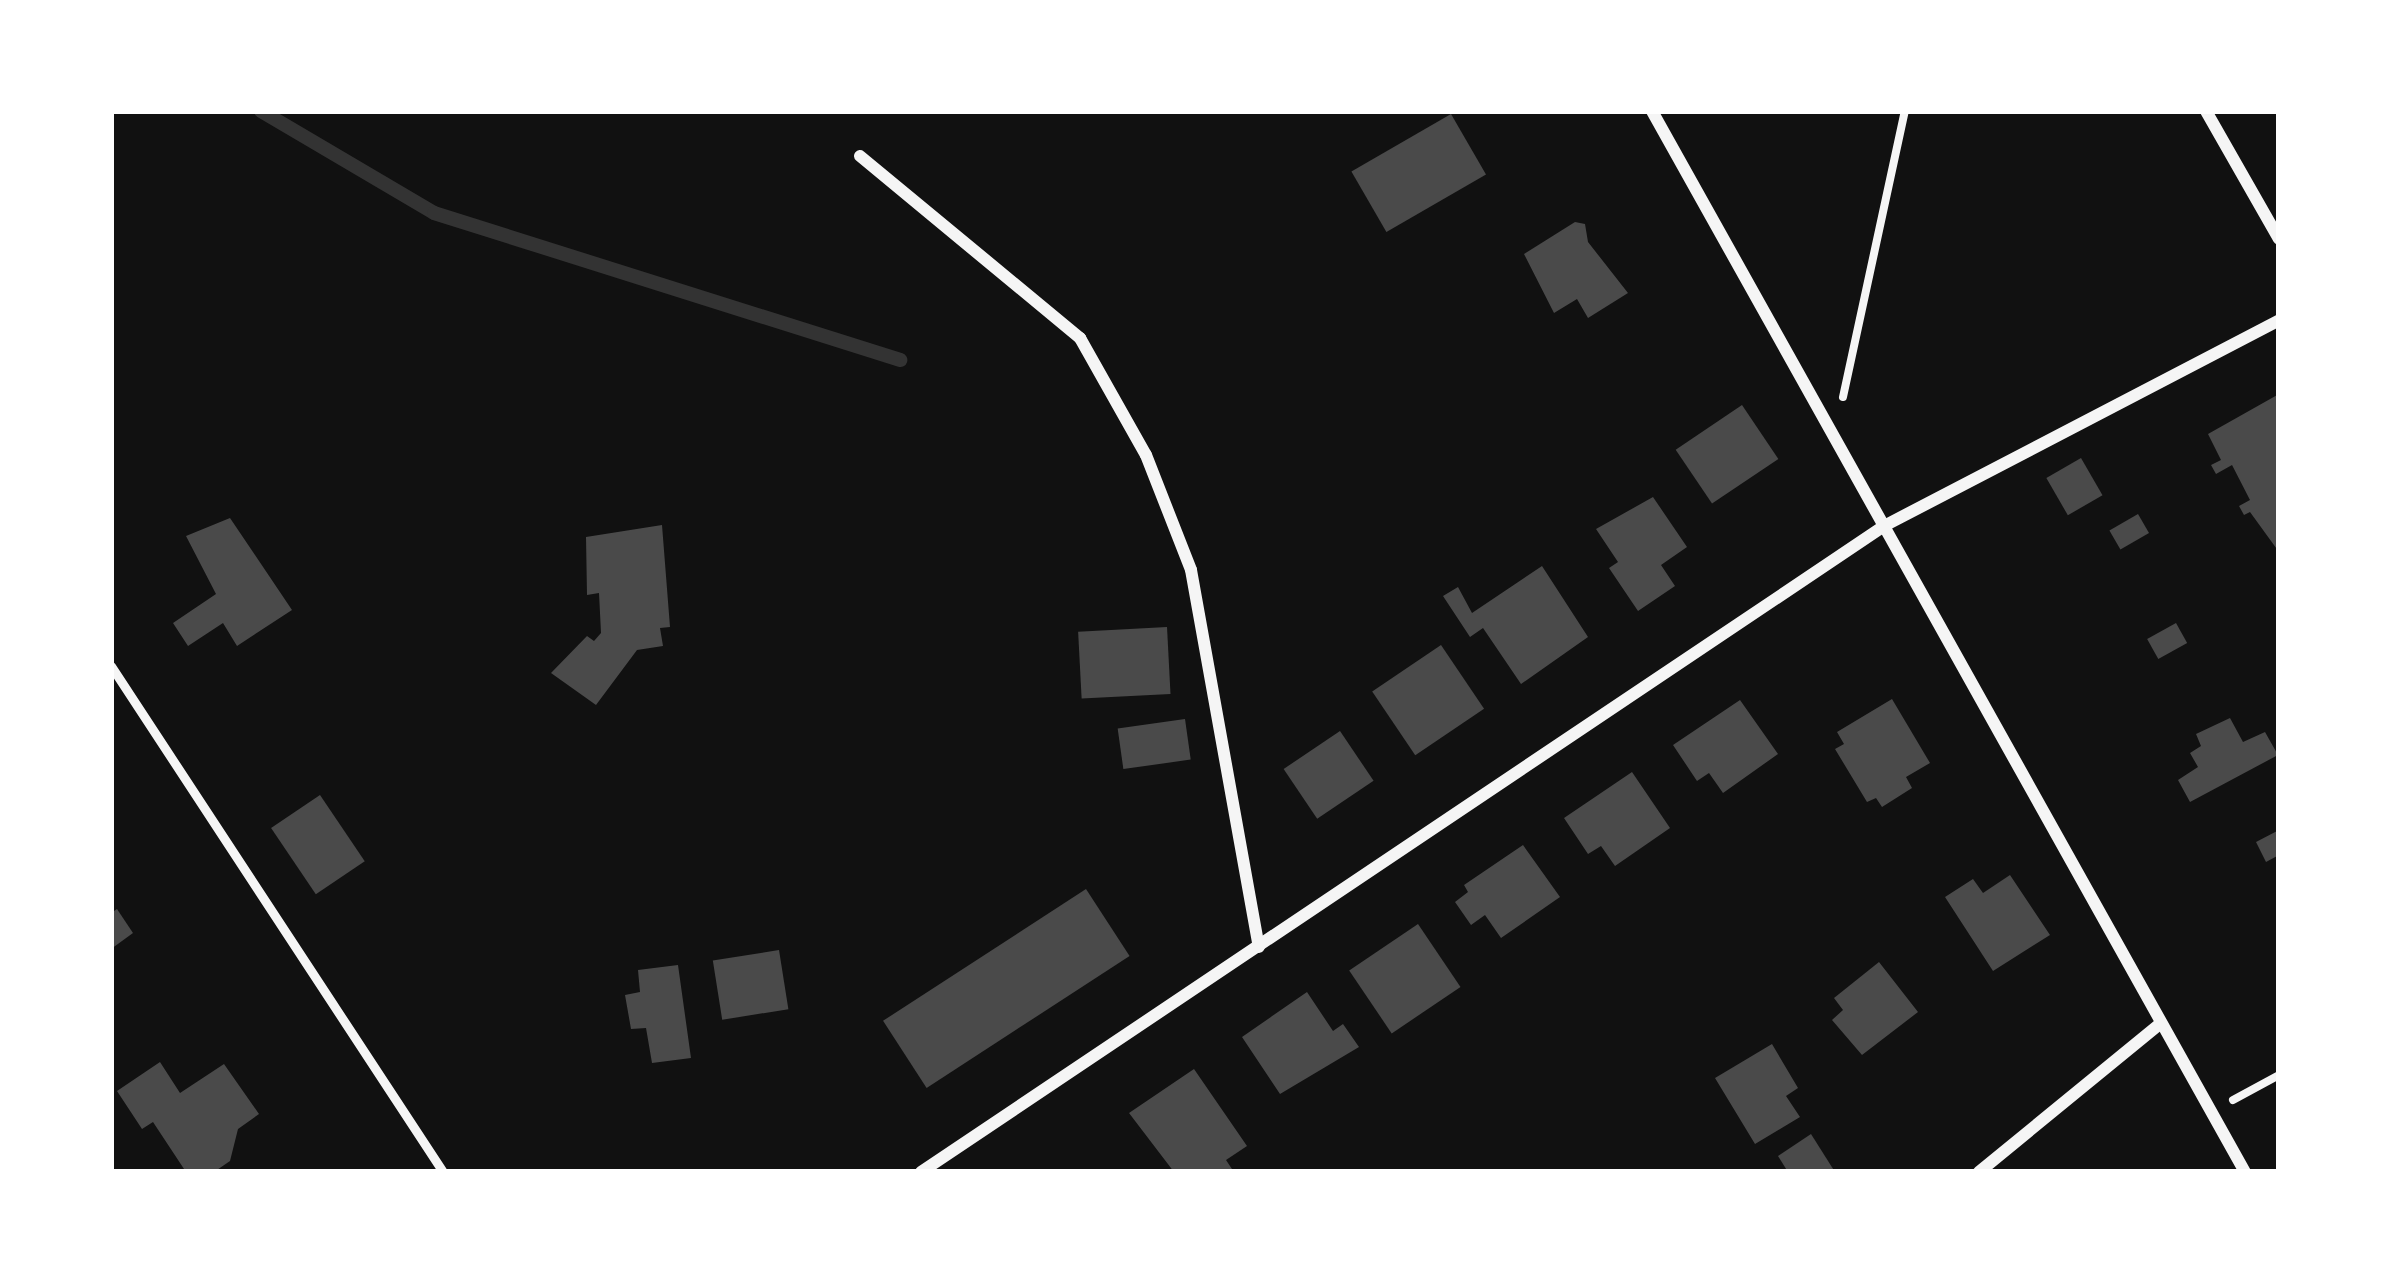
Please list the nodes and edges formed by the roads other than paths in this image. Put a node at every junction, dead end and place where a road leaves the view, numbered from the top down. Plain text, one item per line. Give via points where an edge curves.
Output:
1 (1652, 111) edge
2 (2206, 111) edge
3 (860, 156) dead end
4 (2279, 239) edge
5 (2279, 320) edge
6 (1884, 526) junction
7 (111, 666) edge
8 (1259, 947) junction
9 (2162, 1023) junction
10 (443, 1172) edge
11 (921, 1172) edge
12 (1979, 1172) edge
13 (2245, 1172) edge

1 - 6 street
2 - 4 street
3 - 8 street via 1079,338 1146,455 1191,570
5 - 6 street
6 - 8 street
6 - 9 street
7 - 10 lane
8 - 11 street
9 - 12 street
9 - 13 street

